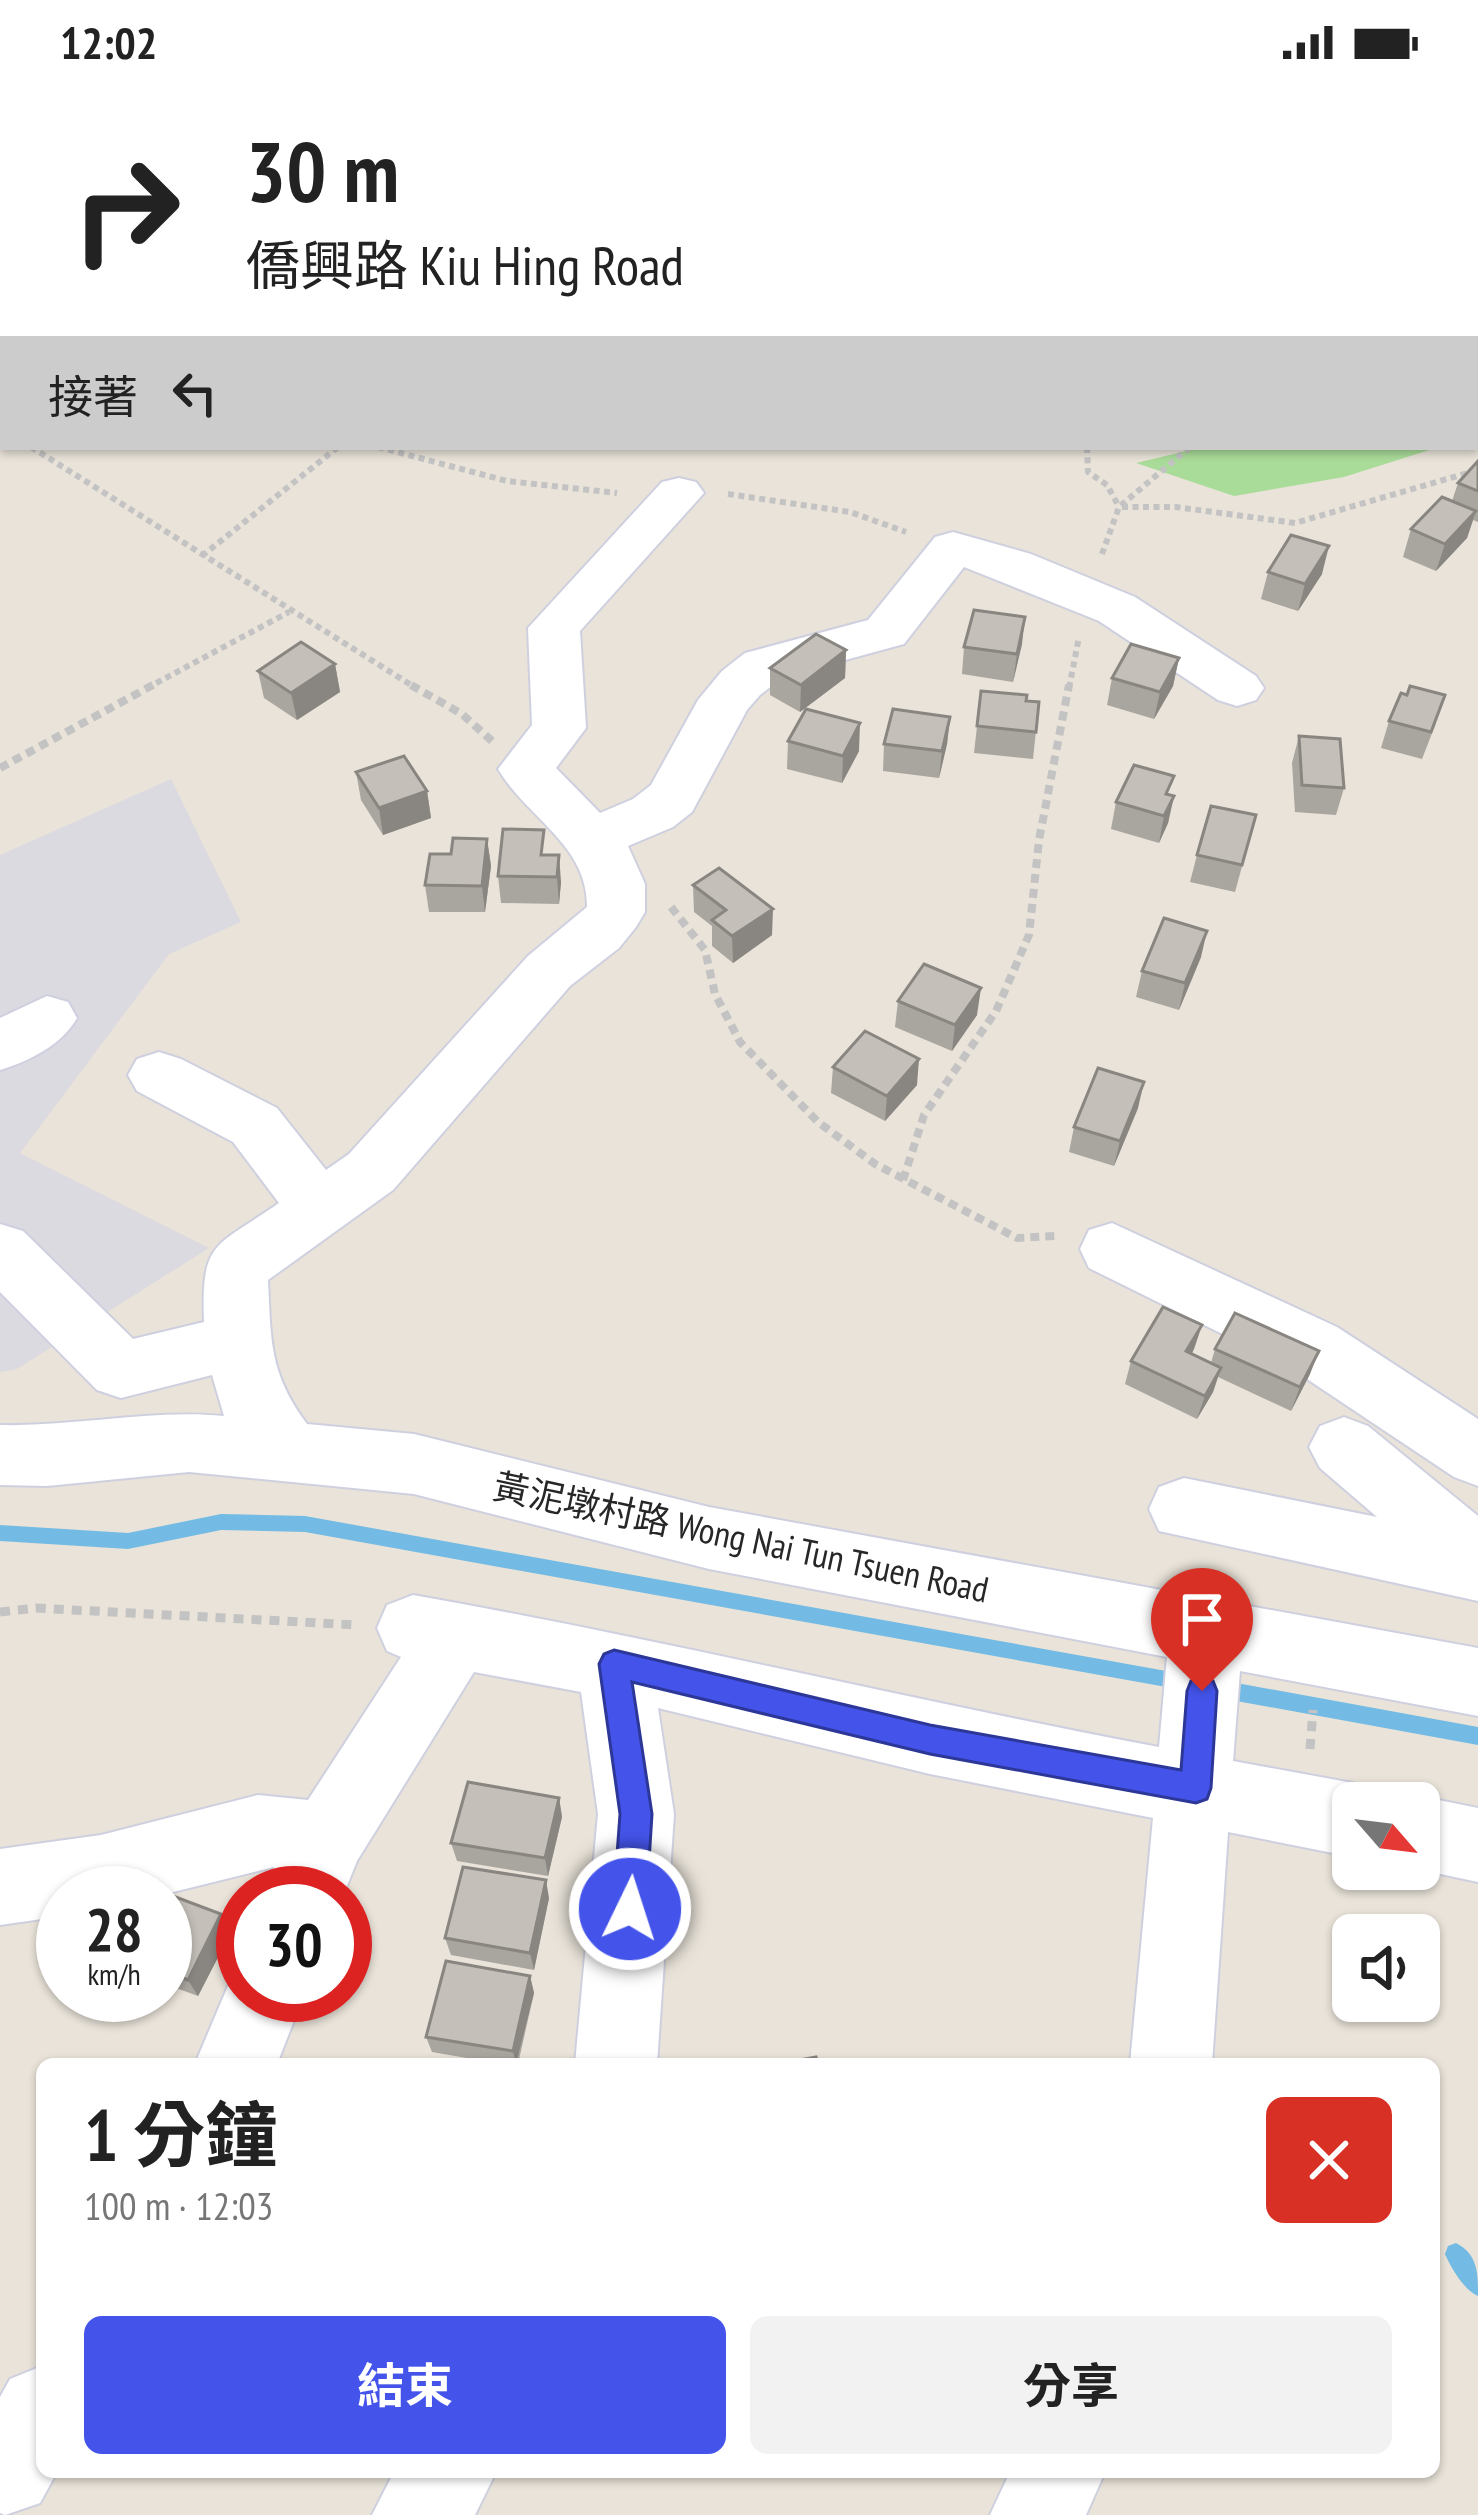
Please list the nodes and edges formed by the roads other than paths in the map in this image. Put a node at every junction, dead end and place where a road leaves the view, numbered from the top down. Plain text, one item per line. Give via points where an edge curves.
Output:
1 (679, 494) road end
2 (1238, 688) dead end
3 (594, 838) junction
4 (0, 993) edge
5 (0, 1047) edge
6 (158, 1075) dead end
7 (319, 1209) junction
8 (1112, 1249) road end
9 (0, 1250) edge
10 (238, 1341) junction
11 (1343, 1447) dead end
12 (286, 1450) junction
13 (0, 1455) edge
14 (1478, 1456) edge
15 (1184, 1509) dead end
16 (1478, 1559) edge
17 (1478, 1569) edge
18 (1206, 1633) junction
19 (614, 1664) junction
20 (1478, 1682) edge
21 (1196, 1788) junction
22 (1332, 1816) edge
23 (1440, 1837) edge
24 (1478, 1845) edge
25 (314, 1866) edge
26 (316, 1866) edge
27 (0, 1887) edge
28 (253, 2022) edge
29 (238, 2058) edge
30 (616, 2058) edge
31 (1172, 2058) edge
32 (446, 2478) edge
33 (418, 2515) edge

1 - 3 street via 554,628 559,728 525,769
2 - 3 street via 1117,609 953,548 886,632 764,665 741,682 672,798
3 - 7 street via 619,898 609,923 549,971 371,1172
4 - 5 street via 47,1018
6 - 7 street via 255,1125
7 - 10 street via 235,1269
8 - 14 street via 1313,1347
9 - 10 street via 121,1370
10 - 12 street via 251,1401
11 - 16 street
12 - 13 street, 黃泥墩村路 Wong Nai Tun Tsuen Road via 189,1442
12 - 18 street, 黃泥墩村路 Wong Nai Tun Tsuen Road via 414,1464 710,1538
15 - 17 street
18 - 20 street, 黃泥墩村路 Wong Nai Tun Tsuen Road
18 - 21 street
19 - 21 street via 930,1739
19 - 26 street via 435,1632
19 - 30 street via 636,1814
21 - 22 street
21 - 31 street
23 - 24 street
25 - 27 street via 274,1830 101,1873
28 - 29 street
32 - 33 street

